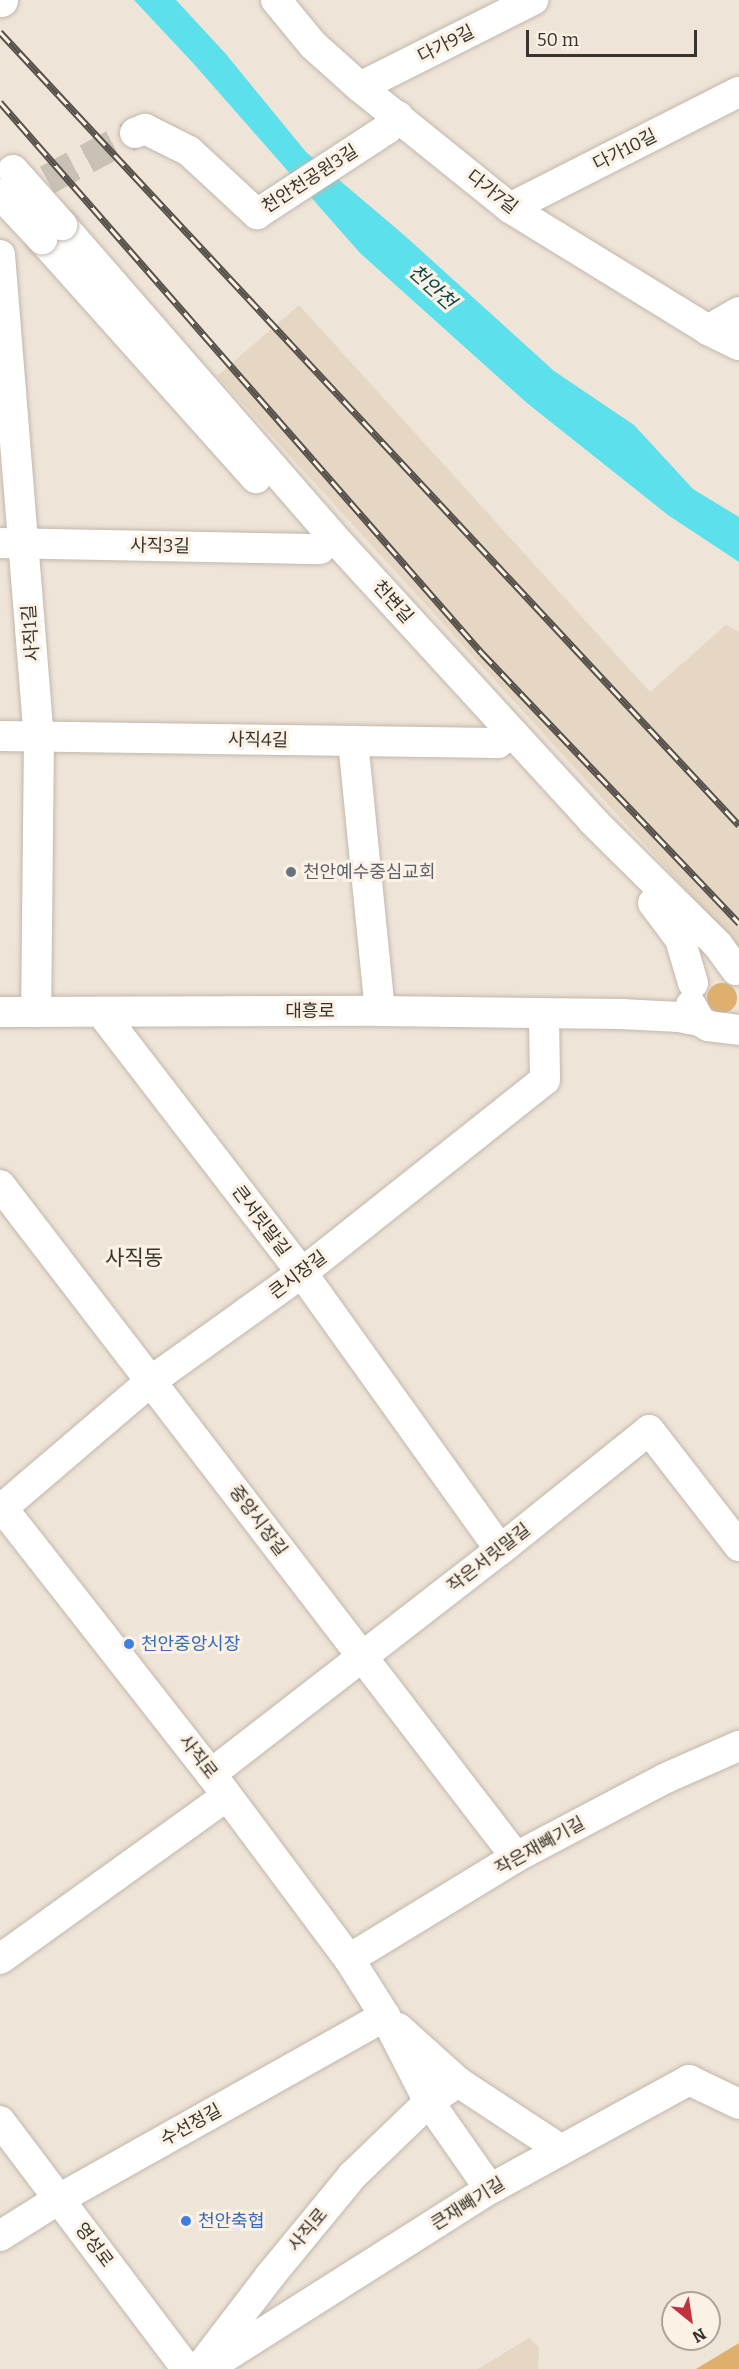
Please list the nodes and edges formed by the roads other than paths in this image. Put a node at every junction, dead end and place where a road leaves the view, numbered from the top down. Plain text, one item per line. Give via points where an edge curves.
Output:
1 (276, 0) edge
2 (533, 0) edge
3 (360, 87) junction
4 (739, 92) edge
5 (393, 123) junction
6 (135, 133) tunnel mouth
7 (3, 180) edge
8 (46, 180) tunnel mouth
9 (510, 208) junction
10 (52, 232) junction
11 (0, 255) edge
12 (739, 312) edge
13 (708, 330) junction
14 (739, 345) edge
15 (12, 543) edge
16 (320, 549) junction
17 (0, 736) edge
18 (39, 737) junction
19 (505, 737) junction
20 (353, 741) junction
21 (737, 971) edge
22 (692, 988) junction
23 (380, 1011) junction
24 (0, 1012) edge
25 (36, 1012) junction
26 (101, 1012) junction
27 (621, 1014) junction
28 (544, 1015) junction
29 (700, 1021) junction
30 (736, 1027) edge
31 (0, 1185) edge
32 (302, 1273) junction
33 (152, 1381) junction
34 (1, 1508) edge
35 (739, 1546) edge
36 (500, 1550) junction
37 (362, 1658) junction
38 (739, 1746) edge
39 (219, 1785) junction
40 (516, 1857) junction
41 (0, 1959) edge
42 (349, 1959) junction
43 (385, 2016) junction
44 (458, 2082) junction
45 (429, 2102) junction
46 (739, 2104) edge
47 (0, 2121) edge
48 (560, 2149) junction
49 (490, 2189) junction
50 (59, 2199) junction
51 (0, 2236) edge
52 (187, 2369) edge
53 (199, 2369) edge
54 (206, 2369) edge

1 - 3 street, 다가7길 via 313,45
2 - 3 street, 다가9길
3 - 5 street, 다가7길
4 - 9 street, 다가10길
5 - 6 street, 천안천공원3길 via 257,214 189,151 145,129
5 - 9 street, 다가7길
7 - 8 street
7 - 10 street, bridge
9 - 13 street, 다가7길
10 - 16 street, 천변길
10 - 19 street, 천변길 via 333,537
11 - 15 street, 사직1길
12 - 13 street
13 - 14 street, 다가7길
15 - 16 street, 사직3길
15 - 18 street, 사직1길
16 - 19 street, 천변길
17 - 18 street, 사직4길
18 - 20 street, 사직4길
18 - 25 street, 사직1길
19 - 20 street, 사직4길
19 - 21 street, 천변길 via 718,945
19 - 22 street, 천변길 via 663,912 680,939
20 - 23 street
21 - 22 street via 727,967 708,969
22 - 27 street
22 - 29 street, 천변길 via 690,1003
23 - 26 street, 대흥로
23 - 28 street, 대흥로
24 - 25 street, 대흥로
25 - 26 street, 대흥로
26 - 32 street, 큰서릿말길
27 - 28 street, 대흥로
27 - 29 street
28 - 32 street, 큰시장길 via 545,1080
29 - 30 street via 718,1029
31 - 33 street, 중앙시장길
32 - 33 street, 큰시장길
32 - 36 street, 큰서릿말길
33 - 34 street, 큰시장길
33 - 37 street, 중앙시장길
34 - 39 street, 사직로
35 - 36 street, 작은서릿말길 via 649,1430
36 - 37 street, 작은서릿말길
37 - 39 street, 작은서릿말길
37 - 40 street, 중앙시장길
38 - 40 street, 작은재빼기길 via 666,1778
39 - 41 street, 작은서릿말길
39 - 42 street, 사직로
40 - 42 street, 작은재빼기길
42 - 43 street, 사직로
43 - 44 street, 사직로
43 - 45 street, 사직로
43 - 50 street, 수선정길
44 - 45 street
44 - 48 street, 사직로
45 - 49 street, 사직로
45 - 53 street, 사직로 via 352,2176
46 - 48 street, 큰재빼기길 via 689,2080
47 - 50 street, 영성로
48 - 49 street, 큰재빼기길
49 - 54 street, 큰재빼기길
50 - 51 street, 수선정길
50 - 52 street, 영성로

